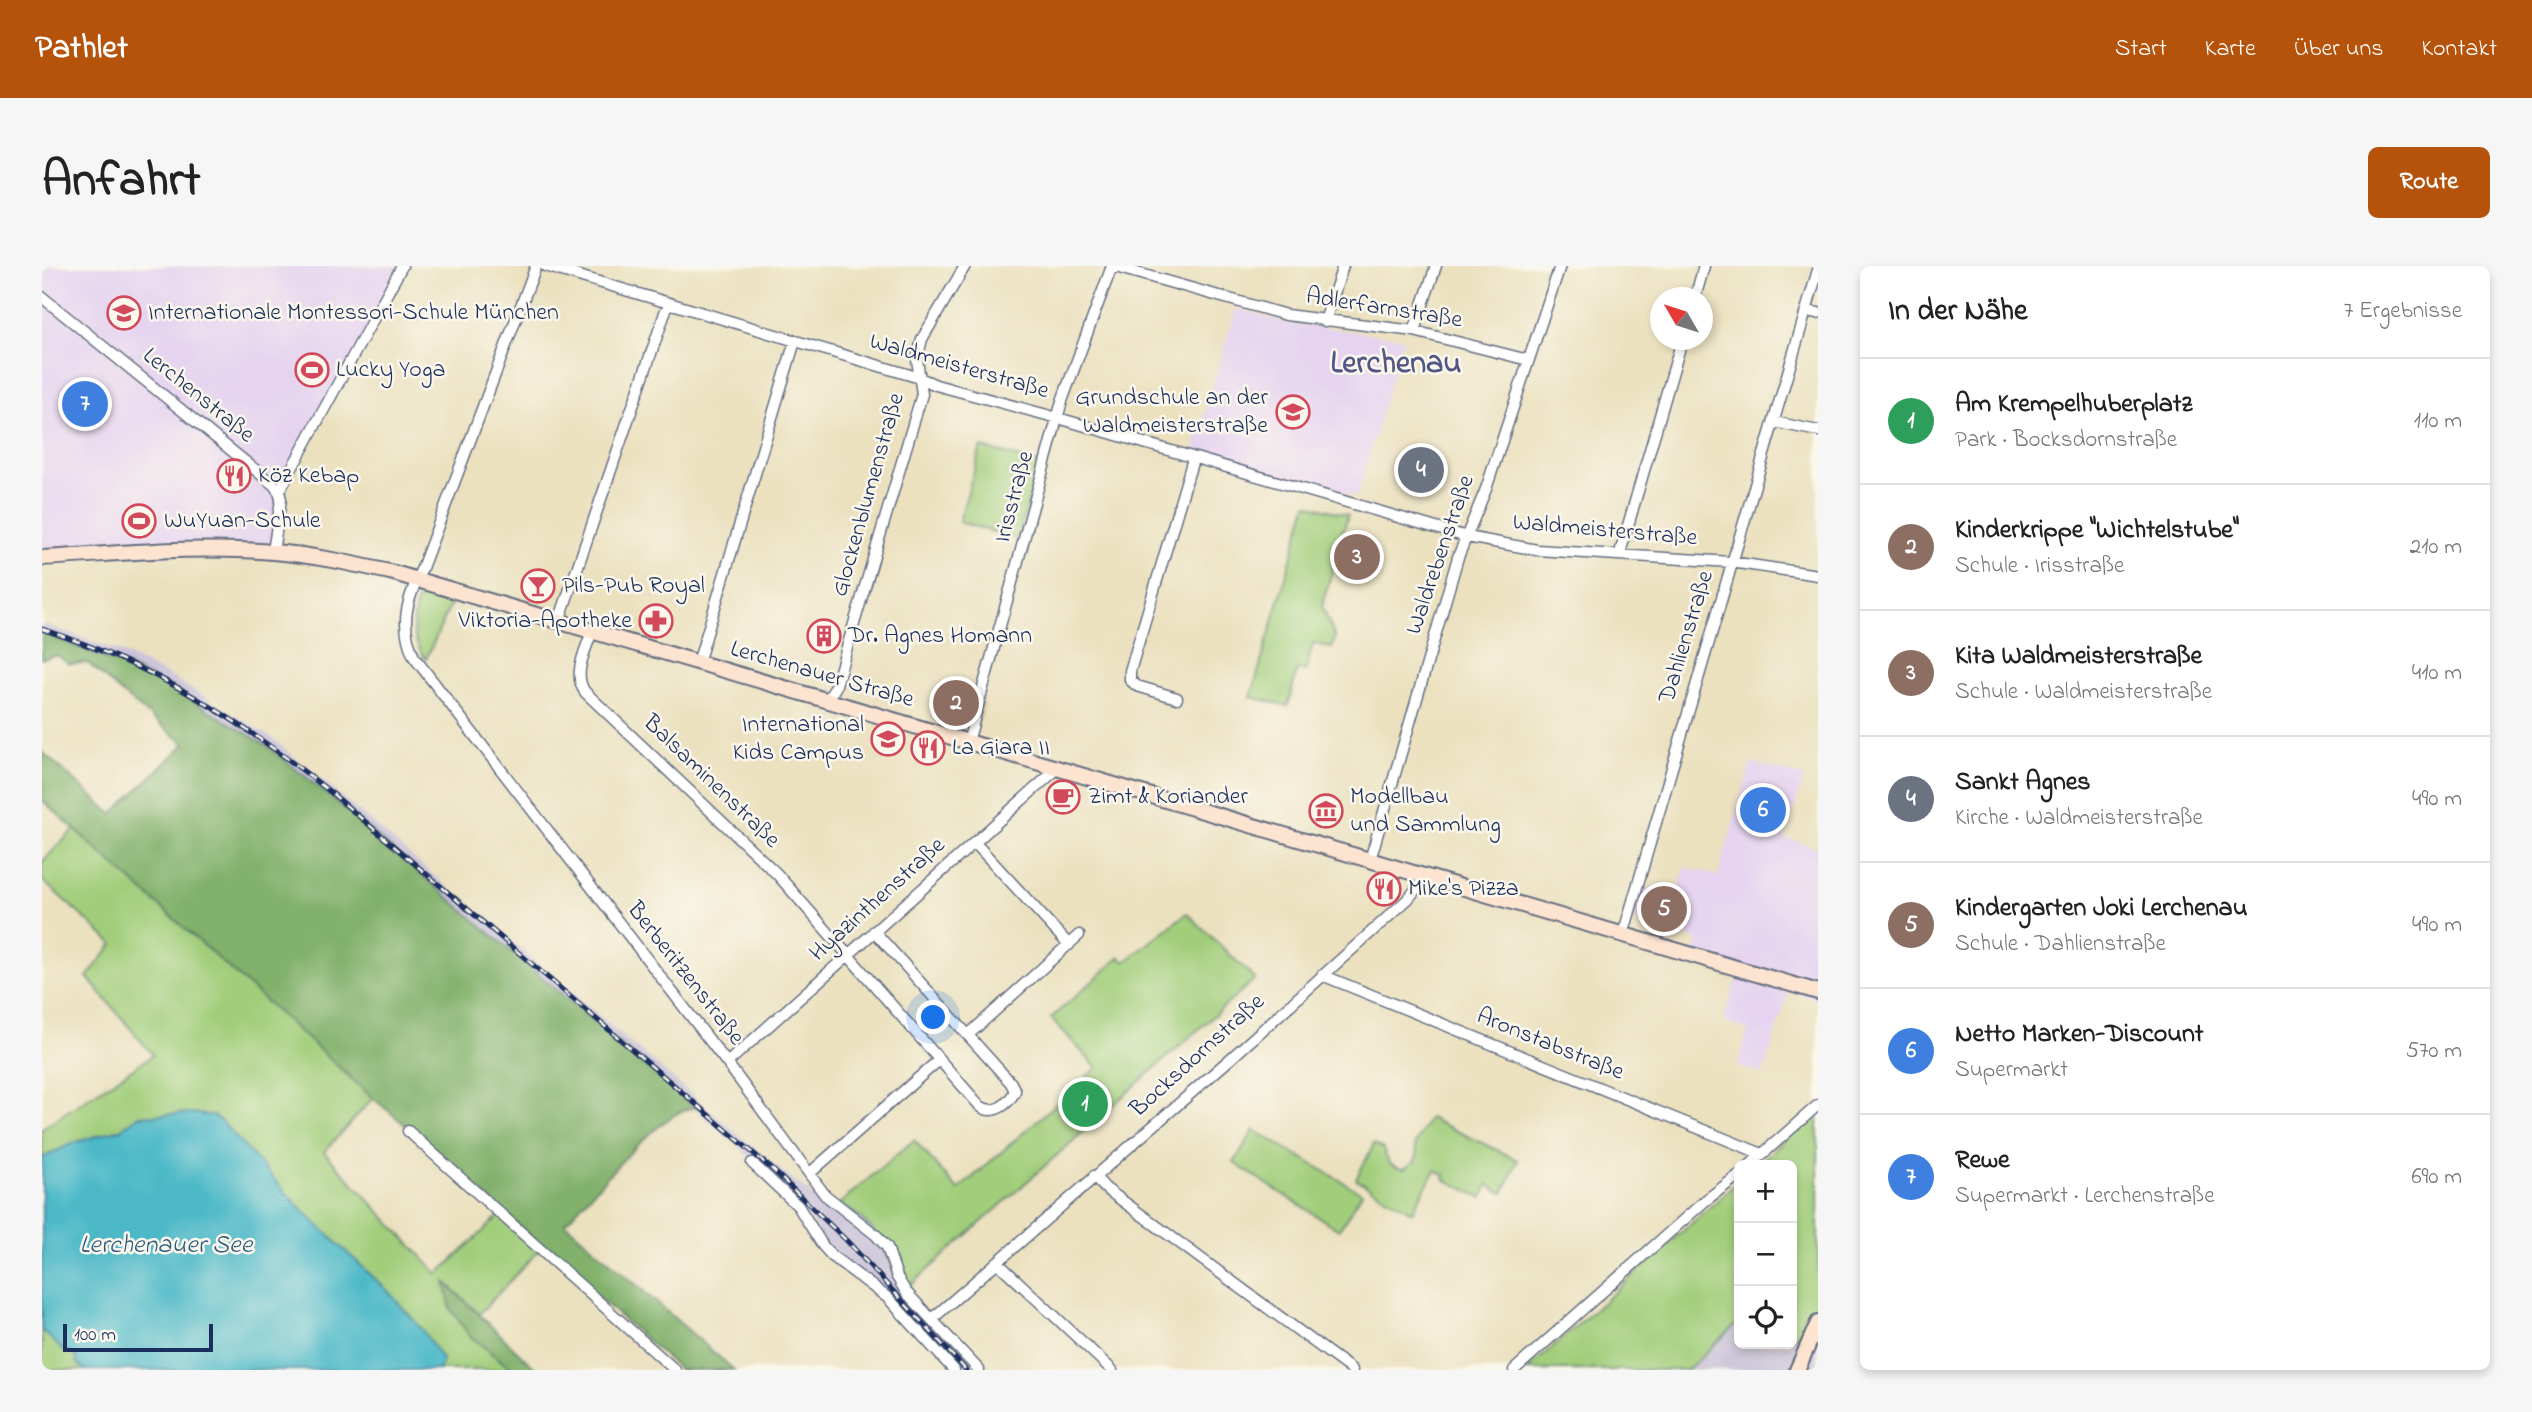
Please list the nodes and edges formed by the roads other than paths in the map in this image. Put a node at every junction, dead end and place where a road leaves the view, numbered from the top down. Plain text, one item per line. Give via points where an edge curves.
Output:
1 (402, 266) edge
2 (537, 266) edge
3 (545, 266) edge
4 (965, 266) edge
5 (1112, 266) edge
6 (1343, 266) edge
7 (1436, 266) edge
8 (1560, 266) edge
9 (1704, 266) edge
10 (1818, 270) edge
11 (1698, 287) edge
12 (42, 297) edge
13 (668, 304) junction
14 (1807, 311) junction
15 (1818, 313) edge
16 (1325, 321) junction
17 (1414, 331) junction
18 (795, 341) junction
19 (1679, 350) edge
20 (1528, 360) junction
21 (920, 378) junction
22 (1058, 418) junction
23 (1774, 422) junction
24 (1818, 431) edge
25 (1193, 459) junction
26 (279, 492) junction
27 (1467, 537) junction
28 (273, 552) junction
29 (1620, 554) junction
30 (42, 558) edge
31 (1731, 562) junction
32 (1818, 575) edge
33 (416, 579) junction
34 (559, 621) junction
35 (592, 631) junction
36 (698, 663) junction
37 (1177, 698) dead end
38 (827, 700) junction
39 (968, 742) junction
40 (1058, 768) junction
41 (974, 842) junction
42 (1370, 860) junction
43 (1426, 877) junction
44 (874, 931) junction
45 (1079, 935) dead end
46 (1623, 935) junction
47 (1069, 945) junction
48 (847, 956) junction
49 (1322, 975) junction
50 (1818, 992) edge
51 (968, 1035) junction
52 (939, 1060) junction
53 (727, 1063) junction
54 (1818, 1105) edge
55 (408, 1130) dead end
56 (1762, 1154) junction
57 (1755, 1160) edge
58 (752, 1163) dead end
59 (810, 1174) junction
60 (1094, 1176) junction
61 (1734, 1179) edge
62 (997, 1262) junction
63 (932, 1320) junction
64 (1818, 1323) edge
65 (675, 1370) edge
66 (954, 1370) edge
67 (979, 1370) edge
68 (1112, 1370) edge
69 (1352, 1370) edge
70 (1514, 1370) edge
71 (1797, 1370) edge

1 - 26 street
2 - 33 street, Berberitzenstraße
3 - 13 street, Waldmeisterstraße
4 - 21 street, Glockenblumenstraße via 922,339 916,359
5 - 16 street, Adlerfarnstraße via 1286,315
5 - 22 street, Irisstraße
6 - 16 street
7 - 17 street
8 - 20 street, Waldrebenstraße
9 - 11 street
10 - 14 street, Dahlienstraße
12 - 26 street, Lerchenstraße
13 - 18 street, Waldmeisterstraße
13 - 34 street
14 - 15 street
14 - 23 street, Dahlienstraße
16 - 17 street, Adlerfarnstraße
17 - 20 street, Adlerfarnstraße
18 - 21 street, Waldmeisterstraße
18 - 36 street
19 - 29 street
20 - 27 street, Waldrebenstraße
21 - 22 street, Waldmeisterstraße
21 - 38 street, Glockenblumenstraße via 922,394 835,688
22 - 25 street, Waldmeisterstraße
22 - 39 street, Irisstraße
23 - 24 street
23 - 31 street, Dahlienstraße
25 - 27 street, Waldmeisterstraße
25 - 37 street via 1130,671 1130,680 1137,686
26 - 28 street
27 - 29 street, Waldmeisterstraße via 1536,550
27 - 42 street, Waldrebenstraße
28 - 30 main road, Lerchenauer Straße via 210,550
28 - 33 main road, Lerchenauer Straße
29 - 31 street, Waldmeisterstraße
31 - 32 street, Waldmeisterstraße
31 - 46 street, Dahlienstraße
33 - 34 main road, Lerchenauer Straße
33 - 53 street, Berberitzenstraße via 405,614 407,642 414,657
34 - 35 main road, Lerchenauer Straße
35 - 36 main road, Lerchenauer Straße
35 - 48 street, Balsaminenstraße via 580,685 759,855
36 - 38 main road, Lerchenauer Straße
38 - 39 main road, Lerchenauer Straße
39 - 40 main road, Lerchenauer Straße
40 - 41 street, Hyazinthenstraße
40 - 42 main road, Lerchenauer Straße
41 - 44 street, Hyazinthenstraße
41 - 47 street
42 - 43 main road, Lerchenauer Straße
43 - 46 main road, Lerchenauer Straße
43 - 49 street, Bocksdornstraße via 1408,899
44 - 48 street, Hyazinthenstraße
44 - 51 street
45 - 47 street
46 - 50 main road, Lerchenauer Straße
47 - 51 street
48 - 52 street
48 - 53 street, Hyazinthenstraße
49 - 56 street, Aronstabstraße
49 - 60 street, Bocksdornstraße
51 - 52 street via 1011,1083 1015,1091 1006,1102 995,1111 979,1106
52 - 59 street
53 - 59 street, Berberitzenstraße
54 - 56 street
55 - 65 street
56 - 57 street
58 - 66 street via 798,1206 832,1256 888,1298
59 - 63 street, Berberitzenstraße via 825,1195 887,1247 906,1292
60 - 62 street, Bocksdornstraße
60 - 69 street
61 - 70 street
62 - 63 street, Bocksdornstraße
62 - 68 street
63 - 67 street, Berberitzenstraße
64 - 71 main road

